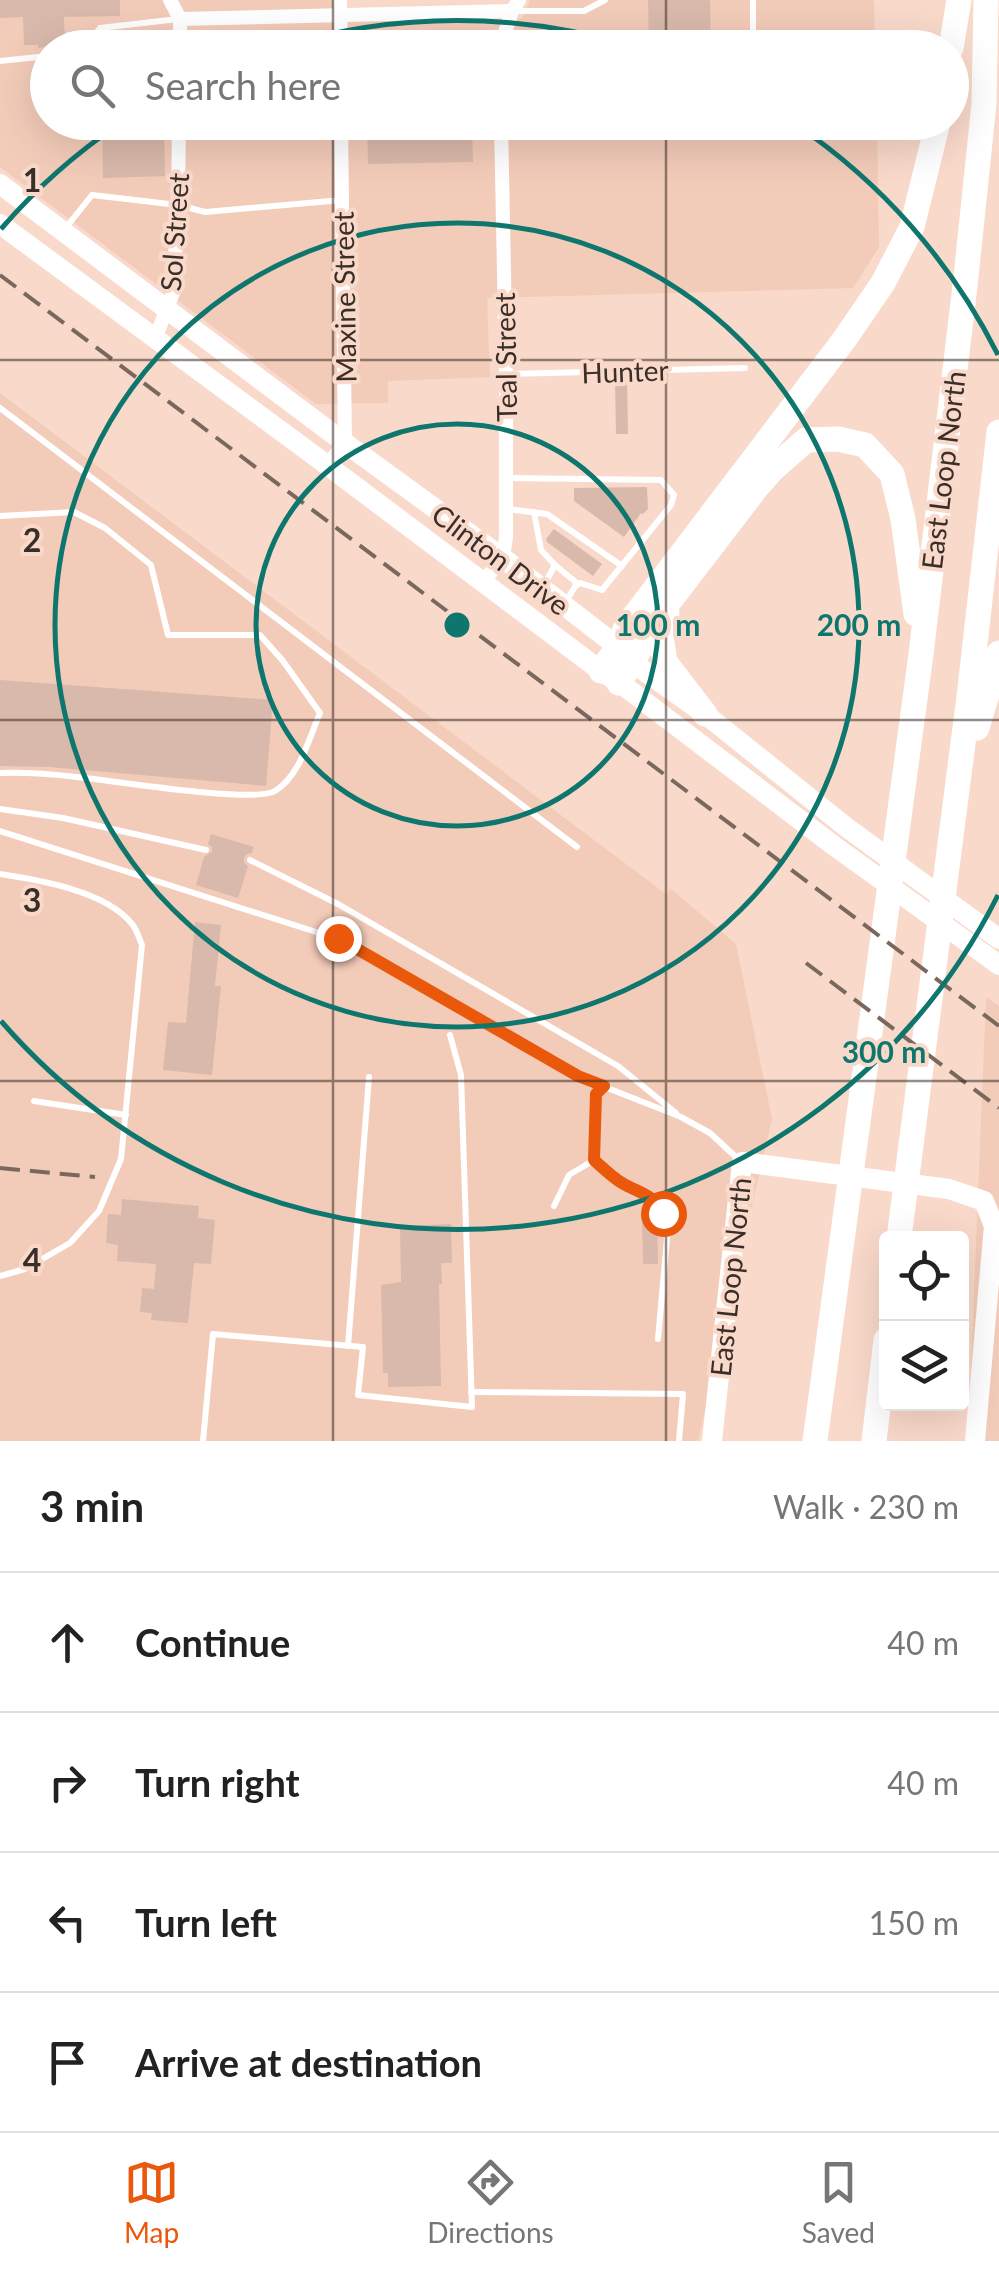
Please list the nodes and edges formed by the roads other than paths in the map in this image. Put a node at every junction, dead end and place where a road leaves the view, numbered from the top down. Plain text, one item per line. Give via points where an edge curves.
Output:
1 (170, 0) edge
2 (605, 0) edge
3 (753, 0) edge
4 (959, 0) edge
5 (986, 0) edge
6 (516, 5) edge
7 (340, 7) edge
8 (180, 19) junction
9 (98, 30) edge
10 (180, 30) edge
11 (507, 30) edge
12 (753, 30) edge
13 (954, 30) edge
14 (30, 58) edge
15 (0, 60) edge
16 (179, 140) edge
17 (342, 140) edge
18 (501, 140) edge
19 (934, 140) edge
20 (0, 184) edge
21 (342, 200) junction
22 (178, 205) junction
23 (0, 224) edge
24 (64, 231) junction
25 (166, 310) junction
26 (155, 339) junction
27 (745, 368) dead end
28 (506, 374) junction
29 (0, 408) edge
30 (999, 432) edge
31 (346, 443) junction
32 (326, 464) junction
33 (506, 478) junction
34 (506, 510) junction
35 (534, 512) junction
36 (0, 516) edge
37 (503, 558) junction
38 (555, 566) junction
39 (622, 566) junction
40 (482, 583) junction
41 (578, 584) junction
42 (542, 589) junction
43 (670, 602) junction
44 (563, 605) junction
45 (999, 653) edge
46 (921, 654) junction
47 (618, 666) junction
48 (704, 714) junction
49 (0, 773) edge
50 (0, 809) edge
51 (952, 814) junction
52 (0, 831) edge
53 (577, 847) dead end
54 (206, 850) dead end
55 (250, 860) dead end
56 (0, 874) edge
57 (992, 933) edge
58 (999, 965) edge
59 (450, 1035) dead end
60 (369, 1077) dead end
61 (604, 1086) junction
62 (34, 1101) dead end
63 (126, 1115) junction
64 (680, 1117) junction
65 (594, 1160) junction
66 (742, 1162) junction
67 (554, 1206) dead end
68 (900, 1231) edge
69 (0, 1276) edge
70 (658, 1339) dead end
71 (348, 1346) junction
72 (471, 1392) junction
73 (879, 1399) edge
74 (203, 1441) edge
75 (679, 1441) edge
76 (712, 1441) edge
77 (816, 1441) edge
78 (874, 1441) edge
79 (975, 1441) edge

1 - 8 street
2 - 6 lane via 584,11
3 - 12 lane
4 - 13 highway
5 - 46 highway, East Loop North via 984,104
6 - 7 street
6 - 11 street
7 - 8 street
8 - 9 lane
8 - 10 street
14 - 15 lane
16 - 22 street, Sol Street
17 - 21 street, Maxine Street
18 - 28 street, Teal Street
19 - 47 highway via 912,227 884,283 626,627
20 - 24 main road, Clinton Drive
21 - 22 lane via 205,212
21 - 31 street, Maxine Street
22 - 24 lane via 92,194
22 - 25 street, Sol Street via 173,293
23 - 26 main road, Clinton Drive
24 - 25 main road, Clinton Drive
25 - 26 street, Sol Street
25 - 31 main road, Clinton Drive
26 - 32 main road, Clinton Drive
27 - 28 lane, Hunter
28 - 33 street, Teal Street
29 - 53 lane
30 - 51 highway, East Loop North
31 - 32 street
31 - 37 main road, Clinton Drive
32 - 40 main road, Clinton Drive
33 - 34 street, Teal Street
33 - 39 lane via 661,480 674,496 671,506
34 - 35 lane
34 - 37 street, Teal Street
35 - 38 lane via 541,550
35 - 39 lane via 547,514
36 - 49 lane via 74,512 105,528 151,564 168,635 260,635 320,712 293,774 273,793
37 - 40 street
37 - 42 main road, Clinton Drive
38 - 41 lane
38 - 42 lane
39 - 41 lane via 602,590
40 - 47 main road, Clinton Drive
41 - 44 lane
42 - 44 main road, Clinton Drive
43 - 46 highway via 774,468 806,440 838,440 865,446 892,474
43 - 47 highway
43 - 48 highway via 661,636 666,662
44 - 47 main road, Clinton Drive
45 - 51 highway
46 - 77 highway, East Loop North
47 - 48 main road, Clinton Drive
47 - 58 main road, Clinton Drive via 833,845
48 - 57 main road, Clinton Drive
50 - 54 lane
51 - 68 highway, East Loop North
52 - 61 lane via 338,938
55 - 64 lane via 618,1066
56 - 63 lane via 95,898 136,932 142,945
59 - 72 lane via 461,1075
60 - 71 lane
61 - 64 lane
61 - 65 lane via 596,1094
62 - 63 lane
63 - 69 lane via 121,1159 99,1211 70,1243
64 - 66 lane
65 - 67 lane via 569,1176
65 - 70 lane via 619,1182 648,1194 663,1213 667,1239
66 - 76 main road, East Loop North
66 - 79 main road, East Loop North via 949,1189 984,1202 994,1226
71 - 72 lane via 363,1347 358,1395 472,1407
71 - 74 lane via 213,1334
72 - 75 lane via 683,1394
73 - 78 highway

